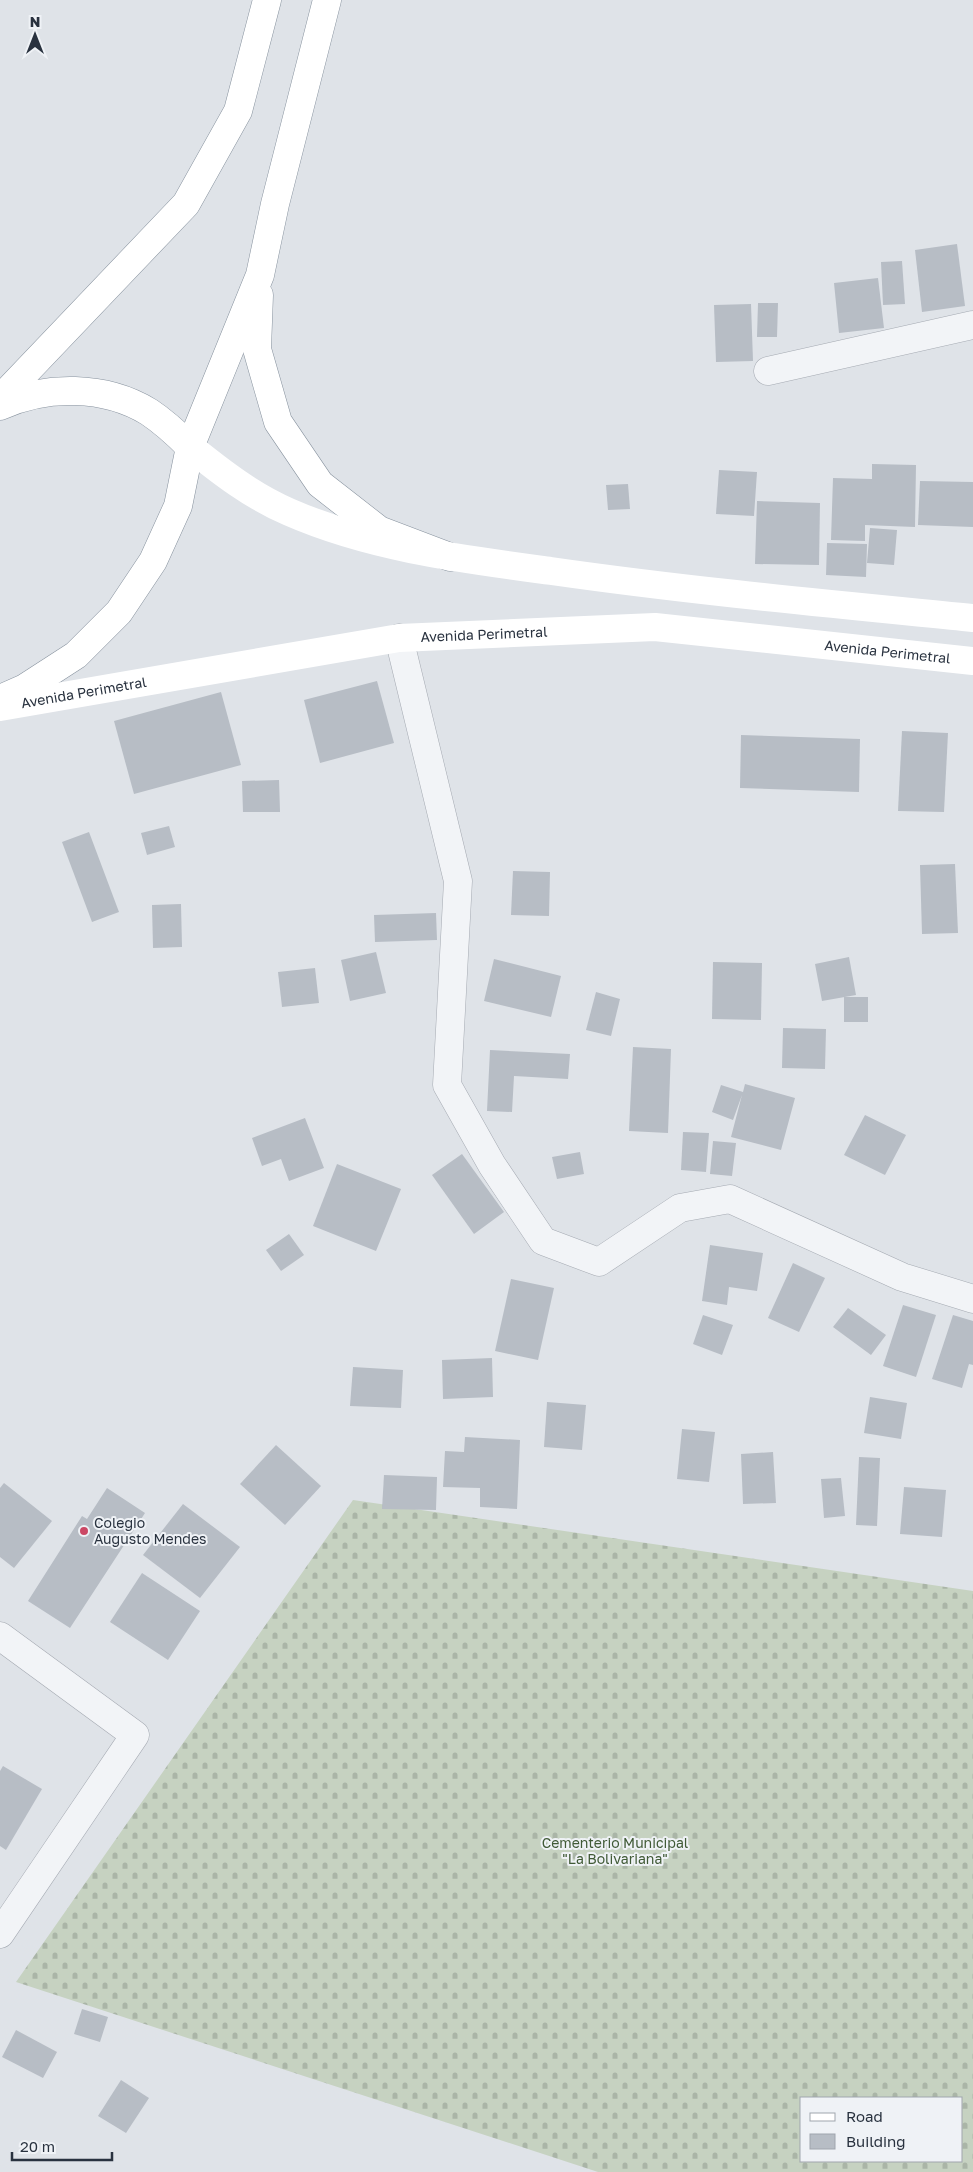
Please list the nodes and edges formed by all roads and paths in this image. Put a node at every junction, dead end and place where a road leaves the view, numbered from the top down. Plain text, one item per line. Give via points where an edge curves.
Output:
1 (267, 0) edge
2 (327, 0) edge
3 (260, 274) junction
4 (973, 325) edge
5 (768, 371) dead end
6 (0, 399) edge
7 (0, 406) edge
8 (190, 447) junction
9 (450, 557) junction
10 (973, 618) edge
11 (398, 638) junction
12 (973, 661) edge
13 (0, 699) edge
14 (0, 707) edge
15 (973, 1299) edge
16 (0, 1636) edge
17 (0, 1934) edge

1 - 6 main road via 238,111 186,204
2 - 3 main road
3 - 8 main road
3 - 9 main road via 257,349 278,422 320,484 379,530
4 - 5 street
7 - 8 main road via 40,393 95,393 122,400 148,412
8 - 9 main road via 231,481 287,512 345,534
8 - 13 main road via 178,506 153,561 119,612 76,655 25,688
9 - 10 main road via 628,582
11 - 12 main road, Avenida Perimetral via 655,627
11 - 14 main road, Avenida Perimetral
11 - 15 street via 458,881 447,1085 492,1165 543,1241 599,1262 680,1208 730,1199 902,1277
16 - 17 street via 136,1735

